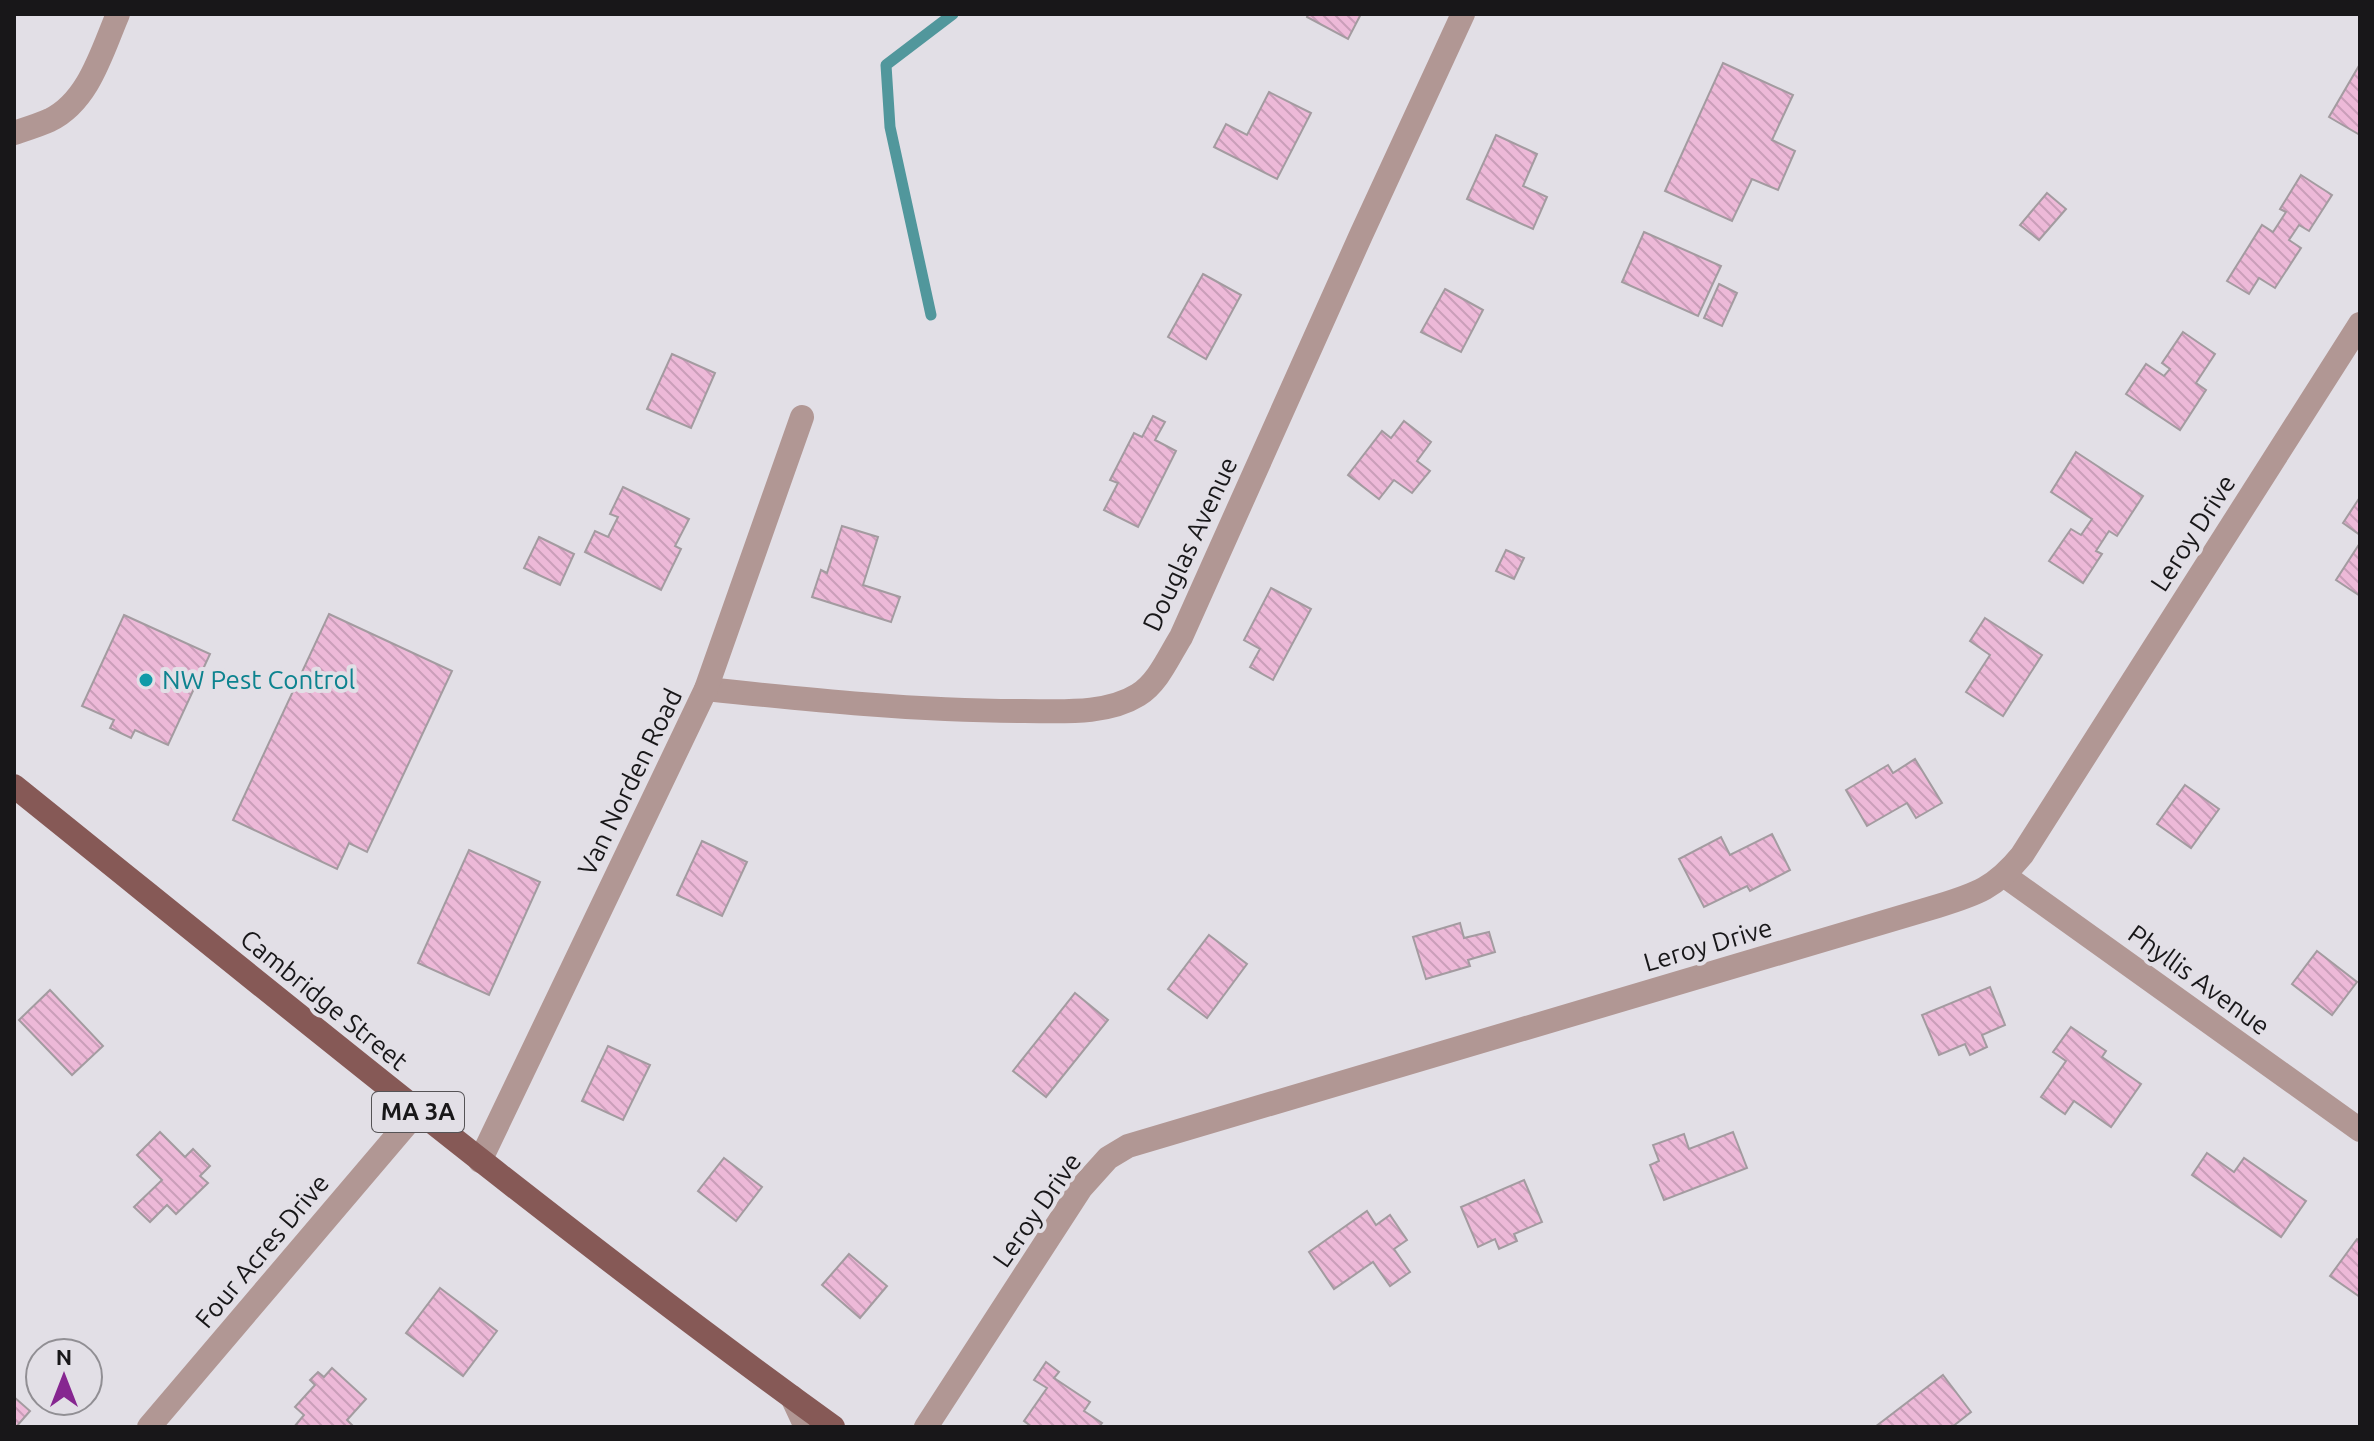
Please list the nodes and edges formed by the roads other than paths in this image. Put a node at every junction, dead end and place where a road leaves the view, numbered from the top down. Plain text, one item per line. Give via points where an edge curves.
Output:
1 (118, 14) edge
2 (1463, 14) edge
3 (15, 133) edge
4 (2360, 324) edge
5 (802, 417) dead end
6 (706, 689) junction
7 (14, 786) edge
8 (2005, 876) junction
9 (417, 1112) junction
10 (2360, 1130) edge
11 (480, 1161) junction
12 (792, 1397) junction
13 (149, 1427) edge
14 (806, 1427) edge
15 (833, 1427) edge
16 (926, 1427) edge

1 - 3 street via 84,89 52,119
2 - 6 street, Douglas Avenue via 1181,637 1154,682 1109,706 1073,711 903,706
4 - 8 street, Leroy Drive
5 - 6 street, Van Norden Road
6 - 11 street, Van Norden Road
7 - 9 main road, Cambridge Street / MA 3A
8 - 10 street, Phyllis Avenue
8 - 16 street, Leroy Drive via 1975,894 1938,906 1128,1146 1108,1158 1081,1188
9 - 11 main road, Cambridge Street / MA 3A
9 - 13 street, Four Acres Drive
11 - 12 main road, Cambridge Street / MA 3A
12 - 14 street
12 - 15 main road, Cambridge Street / MA 3A

